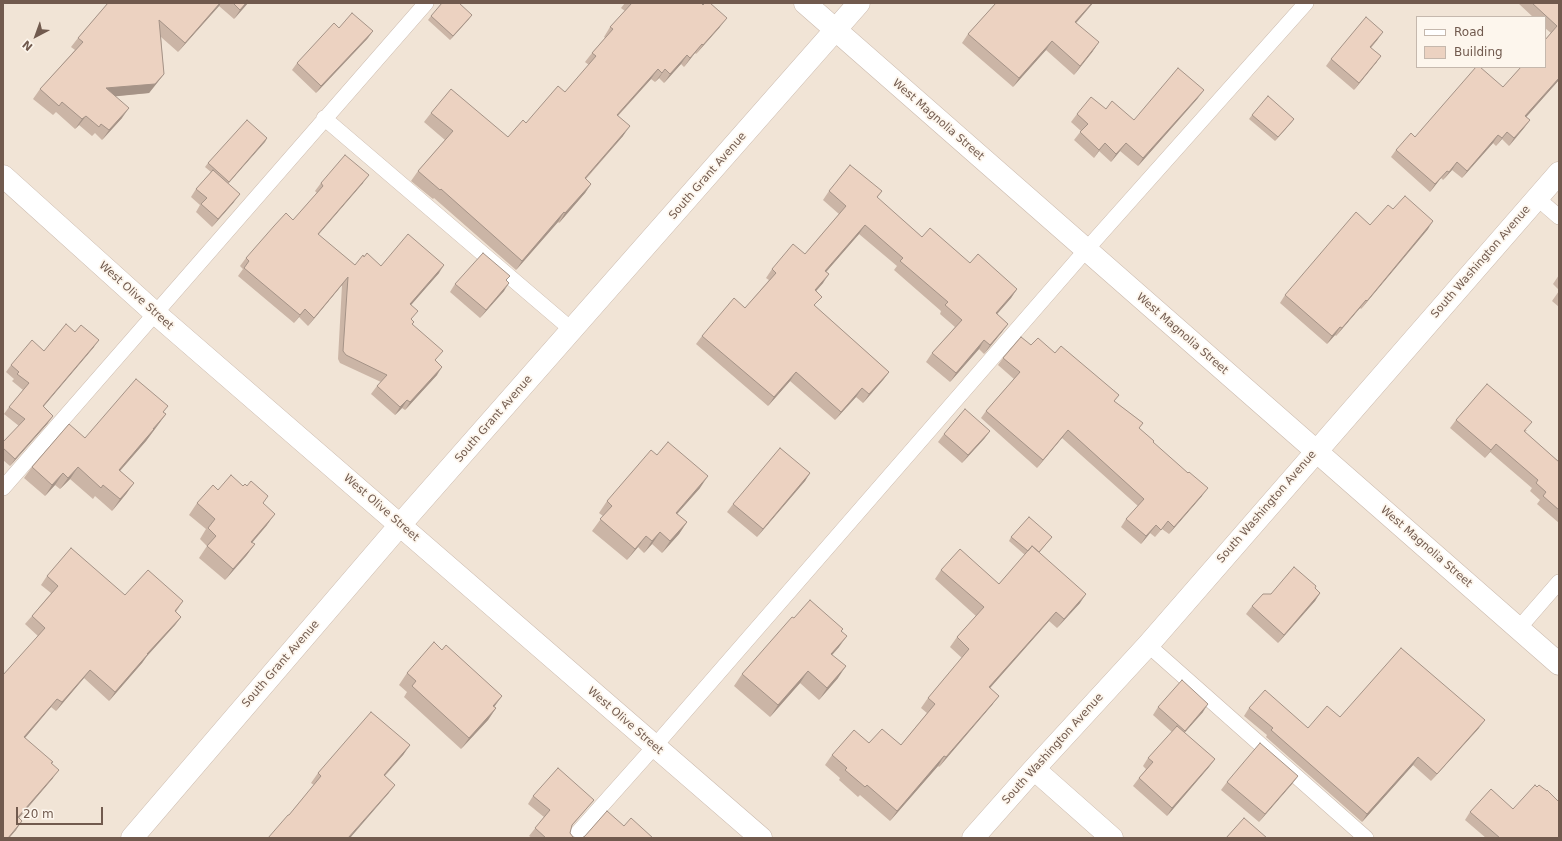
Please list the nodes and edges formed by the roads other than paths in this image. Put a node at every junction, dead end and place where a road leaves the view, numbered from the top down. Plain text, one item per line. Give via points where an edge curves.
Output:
1 (426, 3) edge
2 (805, 3) edge
3 (859, 3) edge
4 (1306, 3) edge
5 (836, 30) junction
6 (324, 118) junction
7 (1559, 173) edge
8 (3, 176) edge
9 (1537, 198) junction
10 (1559, 217) edge
11 (1086, 250) junction
12 (155, 313) junction
13 (572, 330) junction
14 (1316, 450) junction
15 (3, 488) edge
16 (400, 525) junction
17 (1559, 582) edge
18 (1519, 628) junction
19 (1148, 645) junction
20 (1559, 664) edge
21 (654, 747) junction
22 (1034, 769) junction
23 (132, 838) edge
24 (573, 838) edge
25 (761, 838) edge
26 (973, 838) edge
27 (1112, 838) edge
28 (1366, 838) edge

1 - 6 lane
2 - 5 street, West Magnolia Street
3 - 5 street, South Grant Avenue
4 - 11 lane
5 - 11 street, West Magnolia Street
5 - 13 street, South Grant Avenue
6 - 12 lane
6 - 13 lane
7 - 9 street, South Washington Avenue
8 - 12 street, West Olive Street
9 - 10 lane
9 - 14 street, South Washington Avenue
11 - 14 street, West Magnolia Street
11 - 21 lane
12 - 15 lane
12 - 16 street, West Olive Street
13 - 16 street, South Grant Avenue
14 - 18 street, West Magnolia Street
14 - 19 street, South Washington Avenue
16 - 21 street, West Olive Street
16 - 23 street, South Grant Avenue
17 - 18 lane
18 - 20 street, West Magnolia Street
19 - 22 street, South Washington Avenue
19 - 28 lane
21 - 24 lane
21 - 25 street, West Olive Street
22 - 26 street, South Washington Avenue
22 - 27 street

